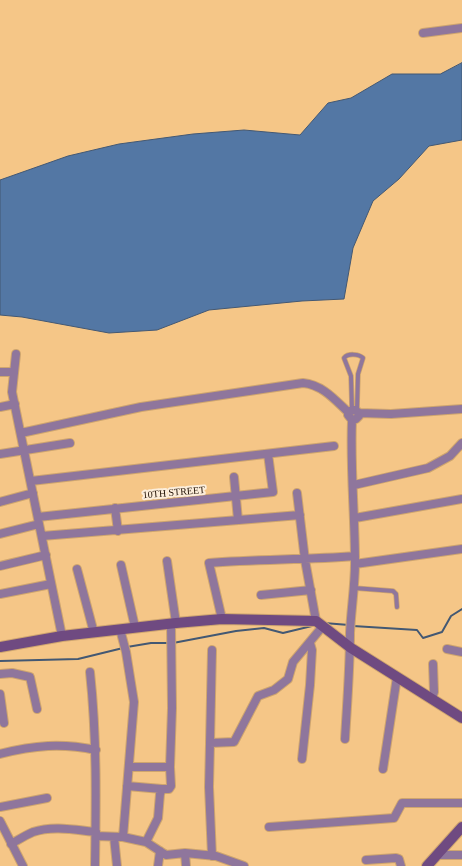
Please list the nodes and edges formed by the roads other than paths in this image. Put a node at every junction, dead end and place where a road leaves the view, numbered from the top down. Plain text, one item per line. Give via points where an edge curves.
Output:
1 (462, 28) edge
2 (423, 33) dead end
3 (16, 354) dead end
4 (0, 372) edge
5 (14, 372) junction
6 (15, 404) junction
7 (0, 408) edge
8 (462, 410) edge
9 (354, 413) junction
10 (21, 433) junction
11 (70, 443) dead end
12 (462, 443) edge
13 (334, 446) dead end
14 (24, 450) junction
15 (0, 454) edge
16 (268, 454) junction
17 (234, 476) dead end
18 (31, 481) junction
19 (354, 485) junction
20 (33, 493) junction
21 (297, 493) dead end
22 (237, 497) junction
23 (462, 499) edge
24 (0, 502) edge
25 (115, 508) junction
26 (300, 515) junction
27 (355, 518) junction
28 (38, 520) junction
29 (238, 520) junction
30 (118, 531) junction
31 (0, 534) edge
32 (42, 536) junction
33 (462, 550) edge
34 (46, 555) junction
35 (355, 556) junction
36 (305, 560) junction
37 (167, 561) dead end
38 (355, 564) junction
39 (121, 565) dead end
40 (0, 566) edge
41 (77, 570) dead end
42 (51, 584) junction
43 (353, 588) junction
44 (310, 590) junction
45 (0, 594) edge
46 (261, 595) dead end
47 (397, 607) dead end
48 (222, 619) junction
49 (174, 623) junction
50 (320, 623) junction
51 (135, 627) junction
52 (120, 629) junction
53 (94, 632) junction
54 (62, 636) junction
55 (310, 643) junction
56 (0, 647) edge
57 (351, 648) junction
58 (447, 649) dead end
59 (212, 650) dead end
60 (462, 652) edge
61 (433, 664) dead end
62 (90, 672) dead end
63 (0, 674) edge
64 (397, 677) junction
65 (0, 694) edge
66 (432, 699) junction
67 (37, 709) dead end
68 (462, 718) edge
69 (4, 723) dead end
70 (344, 739) dead end
71 (210, 743) junction
72 (96, 750) junction
73 (0, 754) edge
74 (302, 759) dead end
75 (129, 767) junction
76 (170, 767) junction
77 (383, 769) dead end
78 (127, 786) junction
79 (162, 789) junction
80 (47, 798) dead end
81 (462, 803) edge
82 (0, 807) edge
83 (0, 821) edge
84 (269, 827) dead end
85 (462, 827) edge
86 (96, 834) junction
87 (118, 837) junction
88 (146, 842) junction
89 (11, 844) junction
90 (160, 851) junction
91 (185, 853) junction
92 (462, 855) edge
93 (214, 856) junction
94 (366, 860) dead end
95 (432, 862) edge
96 (23, 866) edge
97 (95, 866) edge
98 (117, 866) edge
99 (158, 866) edge
100 (186, 866) edge
101 (217, 866) edge
102 (244, 866) edge
103 (402, 866) edge

1 - 2 street
3 - 5 street
4 - 5 street
5 - 6 street via 12,392
6 - 7 street
6 - 10 street
8 - 9 street via 391,414
9 - 9 lane via 351,376 344,362 344,358 349,355 363,358 358,374
9 - 10 street via 315,385 303,383 141,408
9 - 19 street via 351,445
10 - 14 street
11 - 14 street
12 - 19 street via 450,456 428,468
13 - 16 street
14 - 15 street
14 - 18 street
16 - 18 street
16 - 22 street, 10TH STREET via 273,492
17 - 22 street
18 - 20 street
19 - 27 street
20 - 24 street
20 - 28 street
21 - 26 street
22 - 25 street, 10TH STREET
22 - 29 street
23 - 27 street
25 - 28 street, 10TH STREET
25 - 30 street
26 - 29 street
26 - 36 street
27 - 35 street
28 - 31 street, 10TH STREET
28 - 32 street
29 - 30 street
30 - 32 street
32 - 34 street
33 - 38 street
34 - 40 street
34 - 42 street
35 - 36 street
35 - 38 street
36 - 44 street
36 - 48 street via 255,559 209,563
37 - 49 street
38 - 43 street
39 - 51 street
41 - 53 street
42 - 45 street
42 - 54 street
43 - 47 lane via 393,591 396,594
43 - 57 street
44 - 46 street
44 - 50 street
48 - 49 street
48 - 50 street
49 - 51 street
49 - 76 street via 171,638
50 - 55 street
50 - 57 street
51 - 52 street
52 - 53 street
52 - 75 street via 134,702
53 - 54 street
54 - 56 street
55 - 71 street via 293,662 288,680 274,690 258,696 234,742
55 - 74 street via 310,685
57 - 64 street
57 - 70 street
58 - 60 street
59 - 71 street
61 - 66 street
62 - 72 street
63 - 67 street via 30,677
64 - 66 street
64 - 77 street
65 - 69 street
66 - 68 street
71 - 93 street via 209,786
72 - 73 street via 72,745 48,745
72 - 86 street
75 - 76 street
75 - 78 street
76 - 79 street via 172,786 169,789
78 - 79 street
78 - 87 street
79 - 88 street via 158,818
80 - 82 street
81 - 84 street via 402,803 394,818
83 - 89 street
85 - 95 street
86 - 87 street
86 - 89 street via 46,829 33,832
86 - 97 street
87 - 88 street
87 - 98 street
88 - 90 street
89 - 96 street
90 - 91 street via 166,855
90 - 99 street
91 - 93 street
91 - 100 street
92 - 95 street
93 - 101 street
93 - 102 street
94 - 103 street via 396,858

